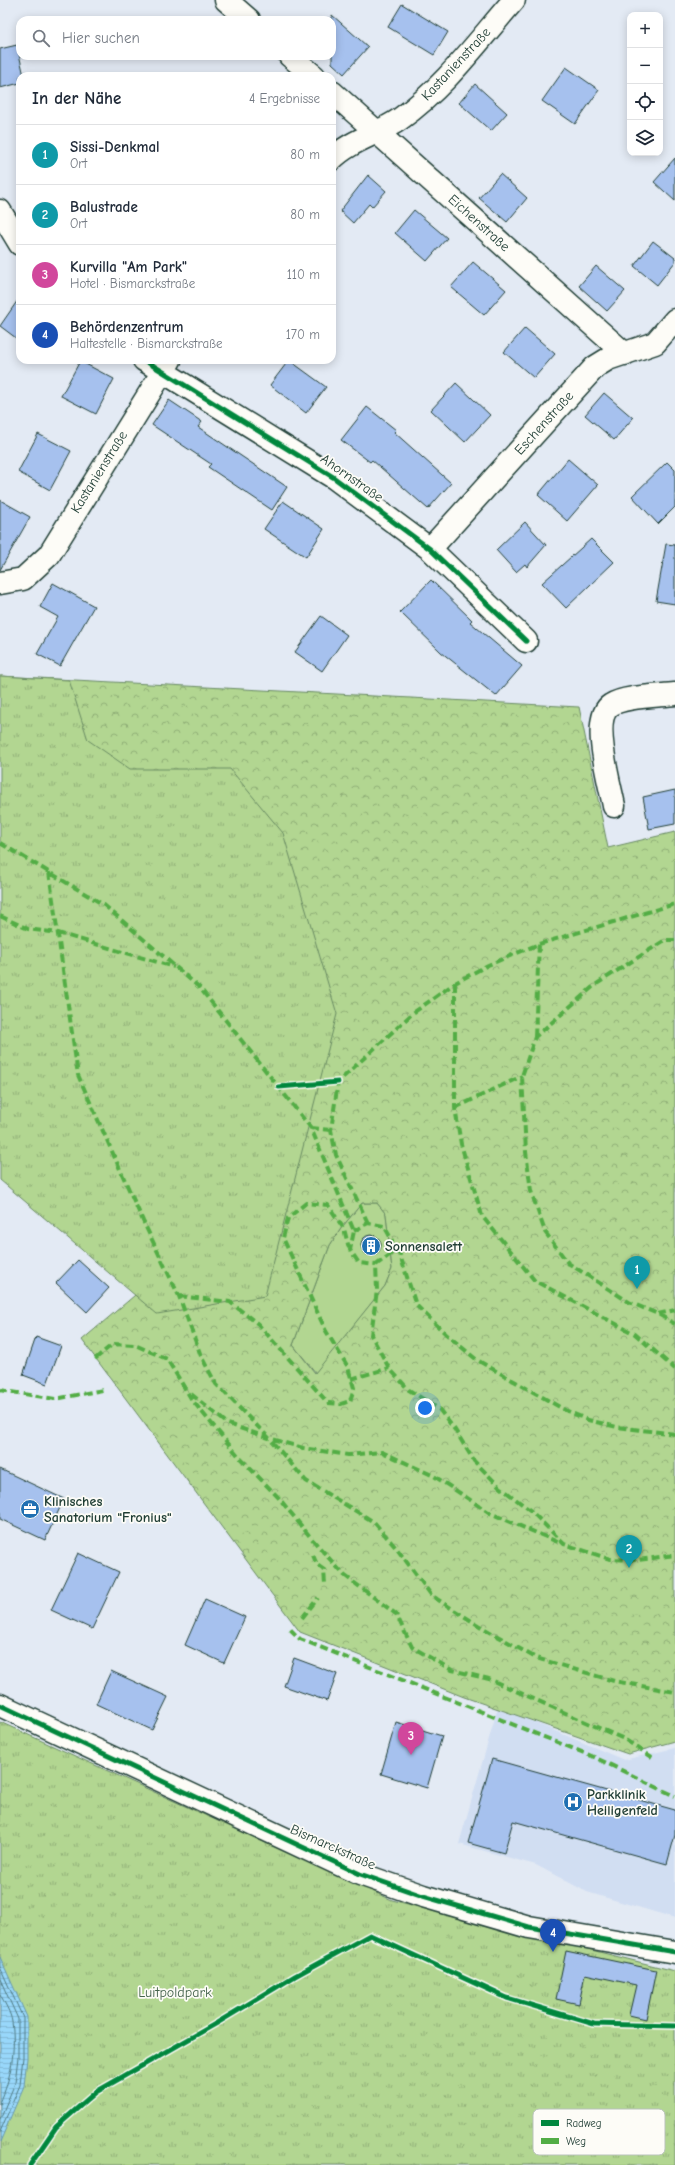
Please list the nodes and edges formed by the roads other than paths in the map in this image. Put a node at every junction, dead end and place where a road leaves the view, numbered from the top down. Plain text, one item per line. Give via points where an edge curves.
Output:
1 (226, 0) edge
2 (514, 0) edge
3 (244, 16) edge
4 (295, 60) edge
5 (309, 72) edge
6 (336, 95) edge
7 (377, 131) junction
8 (336, 155) edge
9 (0, 211) edge
10 (16, 237) edge
11 (675, 320) edge
12 (624, 354) junction
13 (159, 364) edge
14 (430, 549) junction
15 (0, 583) edge
16 (526, 641) dead end
17 (675, 694) edge
18 (614, 806) dead end
19 (0, 1705) edge
20 (675, 1952) edge

1 - 3 street
2 - 7 street, Kastanienstraße via 437,88 399,120
4 - 5 street
6 - 7 street, Eichenstraße
7 - 8 street, Kastanienstraße
7 - 12 street, Eichenstraße
9 - 10 street
11 - 12 street, Eschenstraße via 655,343
12 - 14 street, Eschenstraße via 595,367
13 - 14 street, Ahornstraße via 333,477
13 - 15 street, Kastanienstraße via 49,555 23,579
14 - 16 street, Ahornstraße
17 - 18 street via 625,700 612,704 604,711 602,737
19 - 20 street, Bismarckstraße via 360,1874 423,1896 529,1927

